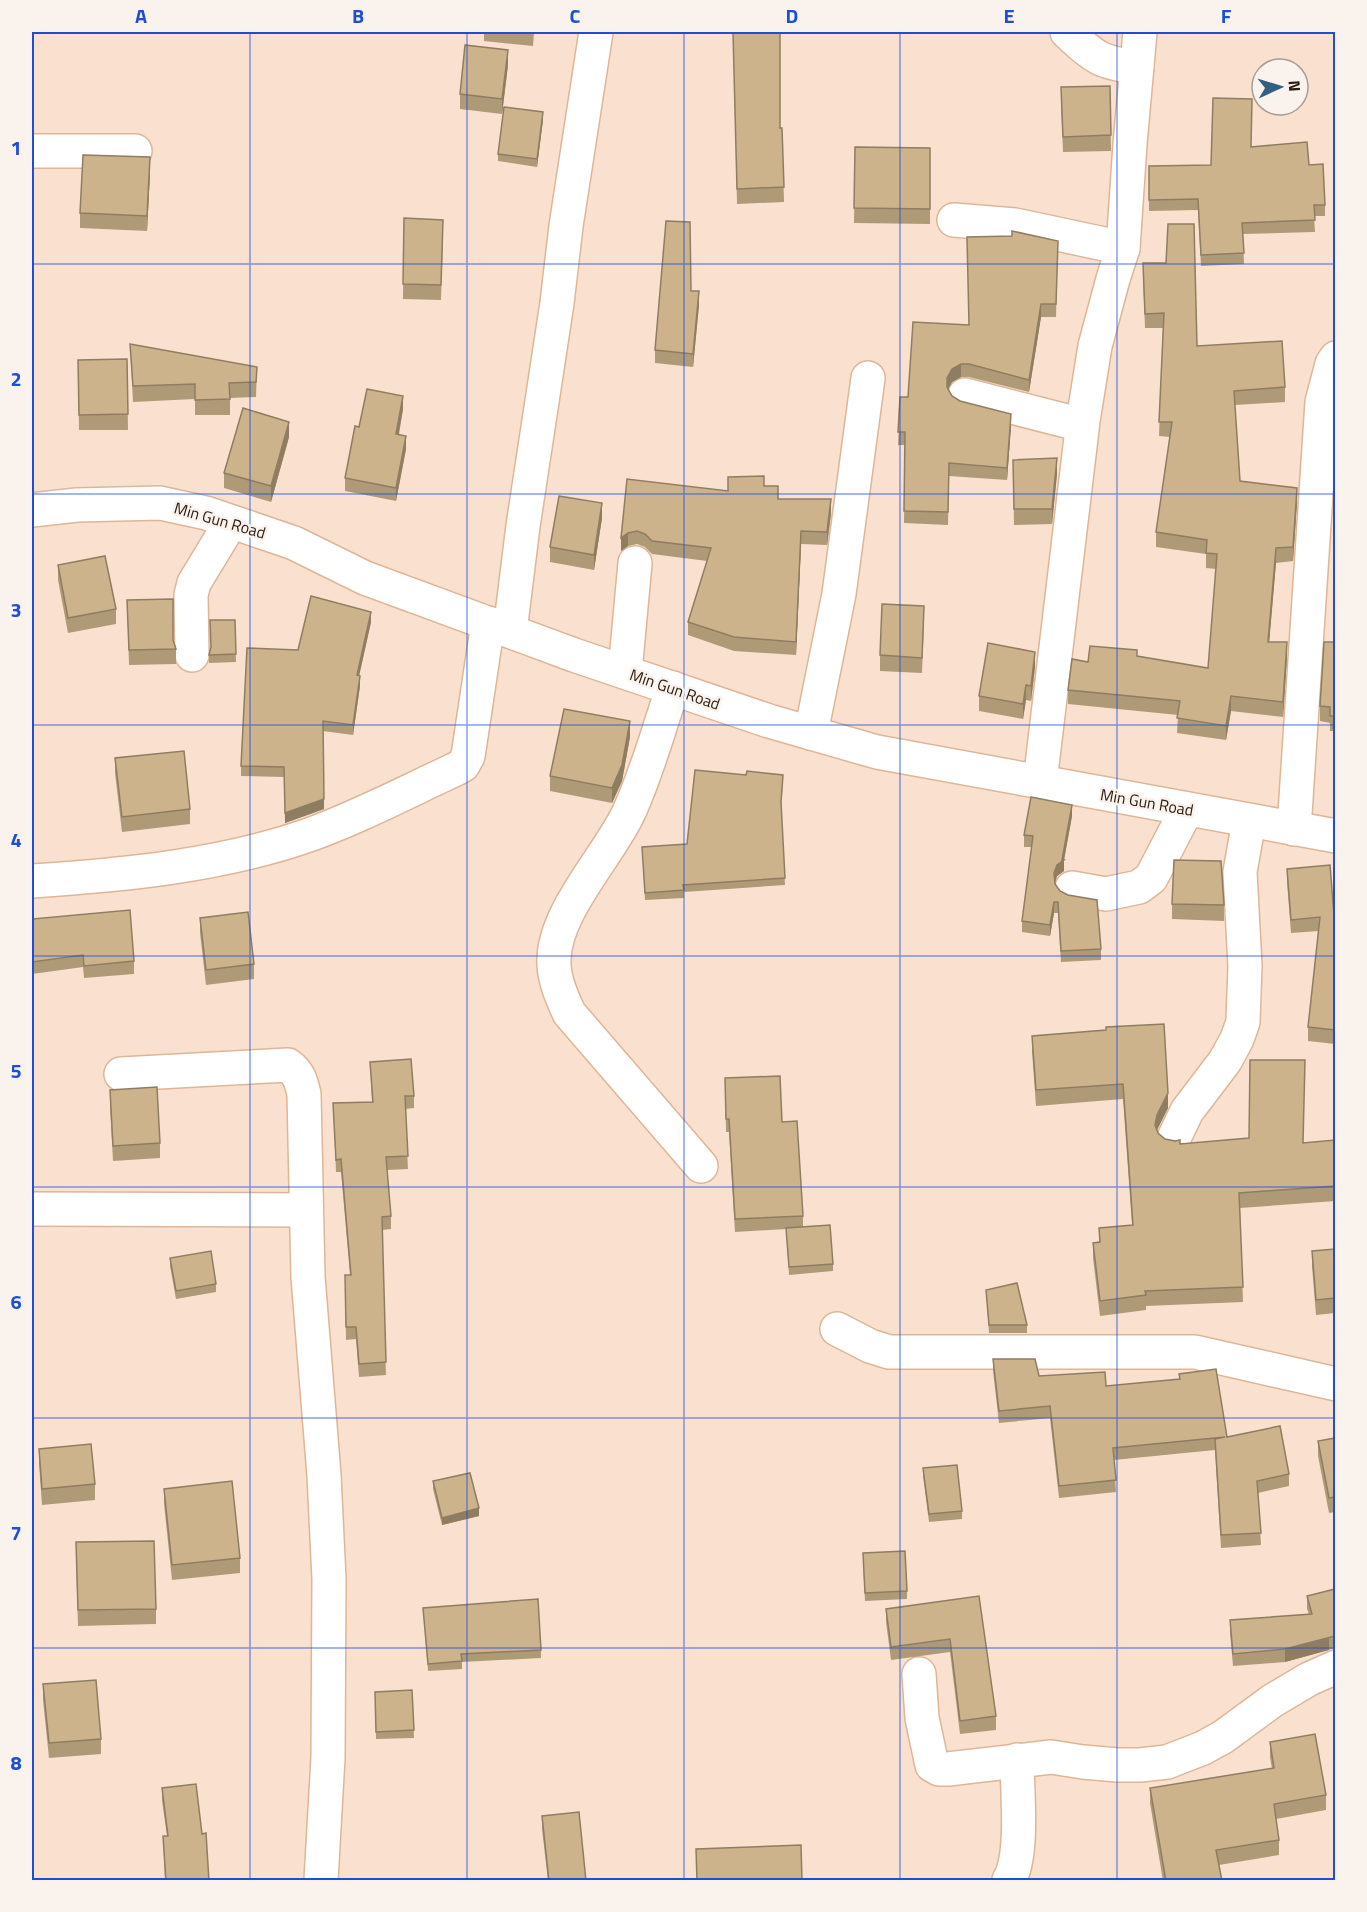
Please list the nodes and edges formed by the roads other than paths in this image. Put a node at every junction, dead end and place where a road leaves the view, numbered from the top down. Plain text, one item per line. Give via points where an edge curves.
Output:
1 (596, 32) edge
2 (1067, 32) edge
3 (1140, 32) edge
4 (1137, 68) junction
5 (32, 151) edge
6 (135, 151) dead end
7 (954, 220) dead end
8 (1124, 248) junction
9 (1335, 358) edge
10 (868, 378) dead end
11 (965, 395) dead end
12 (1082, 425) junction
13 (32, 510) edge
14 (231, 522) junction
15 (635, 563) dead end
16 (499, 627) junction
17 (192, 655) dead end
18 (625, 672) junction
19 (673, 688) junction
20 (811, 733) junction
21 (1040, 782) junction
22 (1187, 809) junction
23 (1249, 821) junction
24 (1294, 829) junction
25 (1335, 836) edge
26 (32, 881) edge
27 (1072, 888) dead end
28 (121, 1074) dead end
29 (1174, 1138) edge
30 (701, 1166) dead end
31 (32, 1209) edge
32 (306, 1210) junction
33 (837, 1329) dead end
34 (1335, 1384) edge
35 (1335, 1667) edge
36 (919, 1674) dead end
37 (1017, 1760) junction
38 (321, 1881) edge
39 (1009, 1881) edge

1 - 16 street via 522,526
2 - 4 street via 1103,61
3 - 4 street
4 - 8 street
5 - 6 street
7 - 8 street via 1015,225
8 - 12 street via 1095,346
9 - 24 street via 1322,402
10 - 20 street via 839,594
11 - 12 street
12 - 21 street
13 - 14 street, Min Gun Road via 160,503
14 - 16 street, Min Gun Road via 294,543 365,578
14 - 17 street via 194,583
15 - 18 street
16 - 18 street, Min Gun Road
16 - 26 street via 468,756 456,769 336,824 263,849 189,864
18 - 19 street, Min Gun Road
19 - 20 street, Min Gun Road
19 - 30 street via 628,814 563,922 554,964 558,990 568,1013
20 - 21 street, Min Gun Road via 877,752
21 - 22 street, Min Gun Road
22 - 23 street, Min Gun Road
22 - 27 street via 1151,878 1138,887 1106,894
23 - 24 street, Min Gun Road
23 - 29 street via 1240,872 1245,966 1243,1022 1225,1061 1187,1111
24 - 25 street, Min Gun Road
28 - 32 street via 288,1065 294,1069 301,1077 304,1094
31 - 32 street
32 - 38 street via 329,1579 328,1758
33 - 34 street via 889,1352 1195,1352
35 - 37 street via 1272,1701 1223,1737 1167,1762 1140,1766 1052,1756
36 - 37 street via 922,1718 932,1765 948,1769
37 - 39 street via 1016,1865

